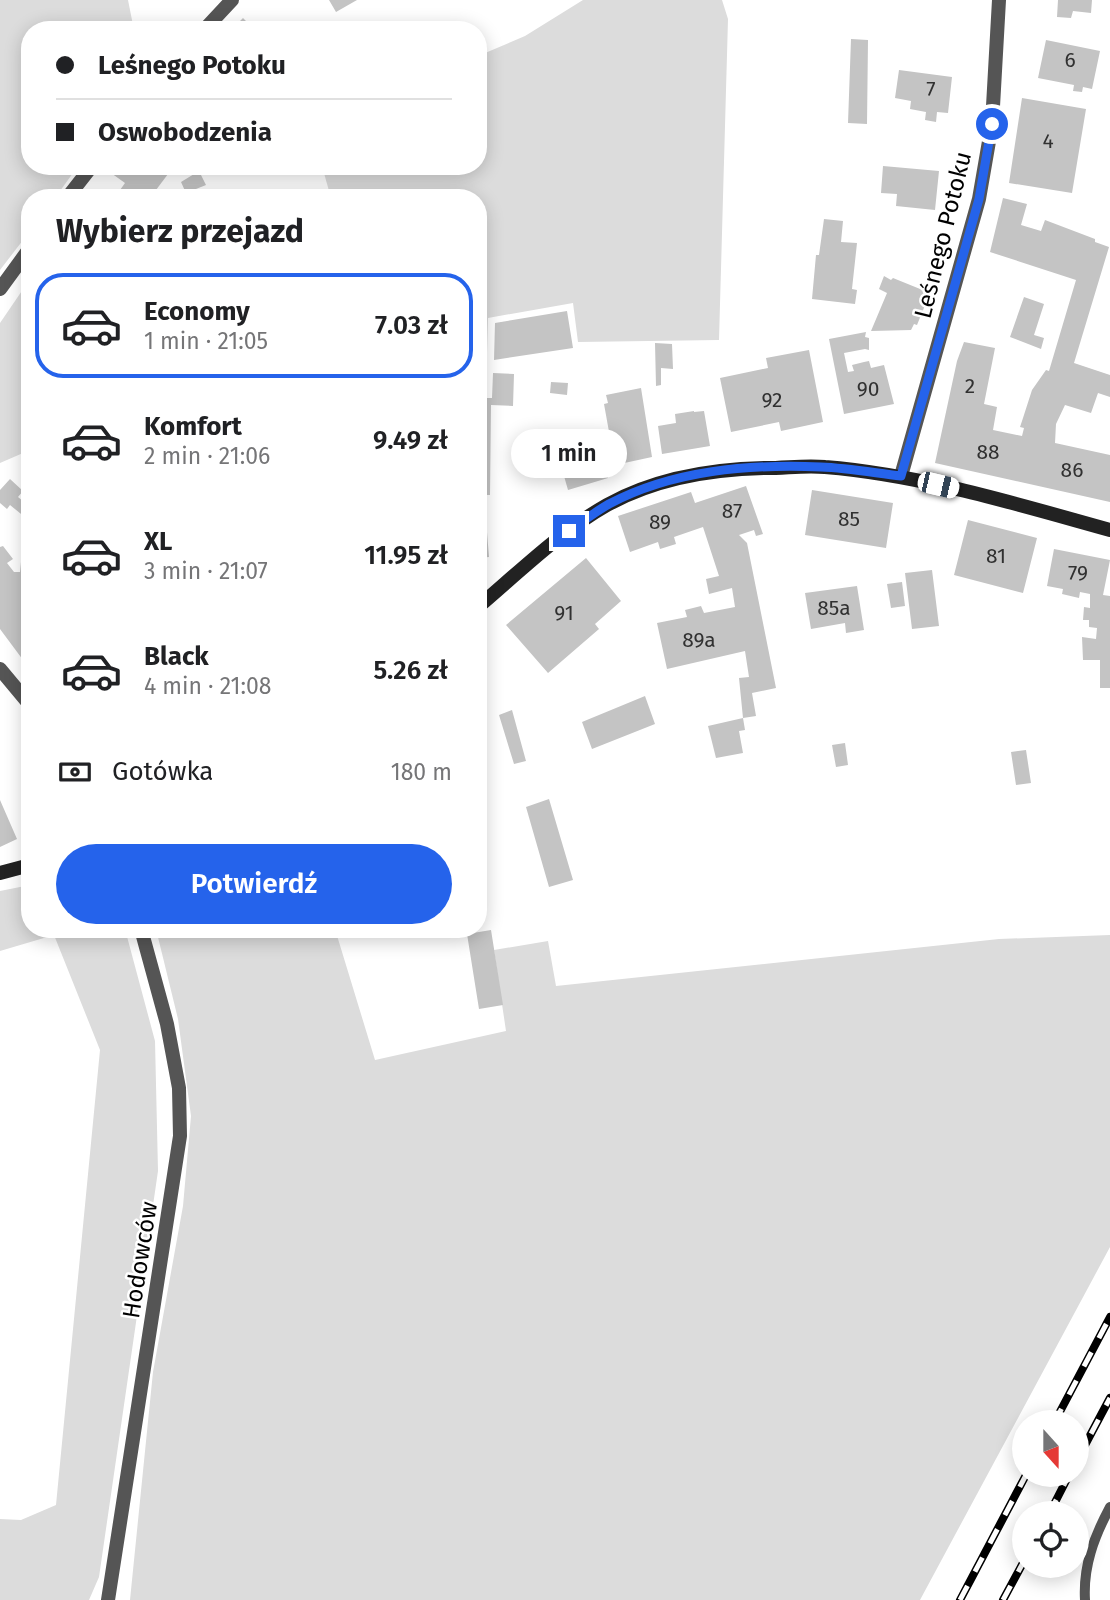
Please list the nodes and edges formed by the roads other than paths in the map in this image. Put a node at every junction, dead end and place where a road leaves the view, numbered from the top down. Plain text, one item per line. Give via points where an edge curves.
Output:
1 (232, 0) edge
2 (999, 0) edge
3 (212, 21) edge
4 (85, 175) edge
5 (74, 189) edge
6 (21, 260) edge
7 (0, 289) edge
8 (901, 476) junction
9 (1110, 530) edge
10 (487, 599) edge
11 (0, 669) edge
12 (21, 694) edge
13 (21, 867) edge
14 (0, 873) edge
15 (143, 938) edge
16 (1110, 1507) edge
17 (108, 1600) edge
18 (1085, 1600) edge

1 - 3 street
2 - 8 street, Leśnego Potoku via 992,124 979,199
4 - 5 street
6 - 7 street
8 - 9 street
8 - 10 street via 822,467 696,473 607,505
11 - 12 street
13 - 14 street
15 - 17 street, Hodowców via 179,1088 180,1136
16 - 18 lane via 1085,1568

